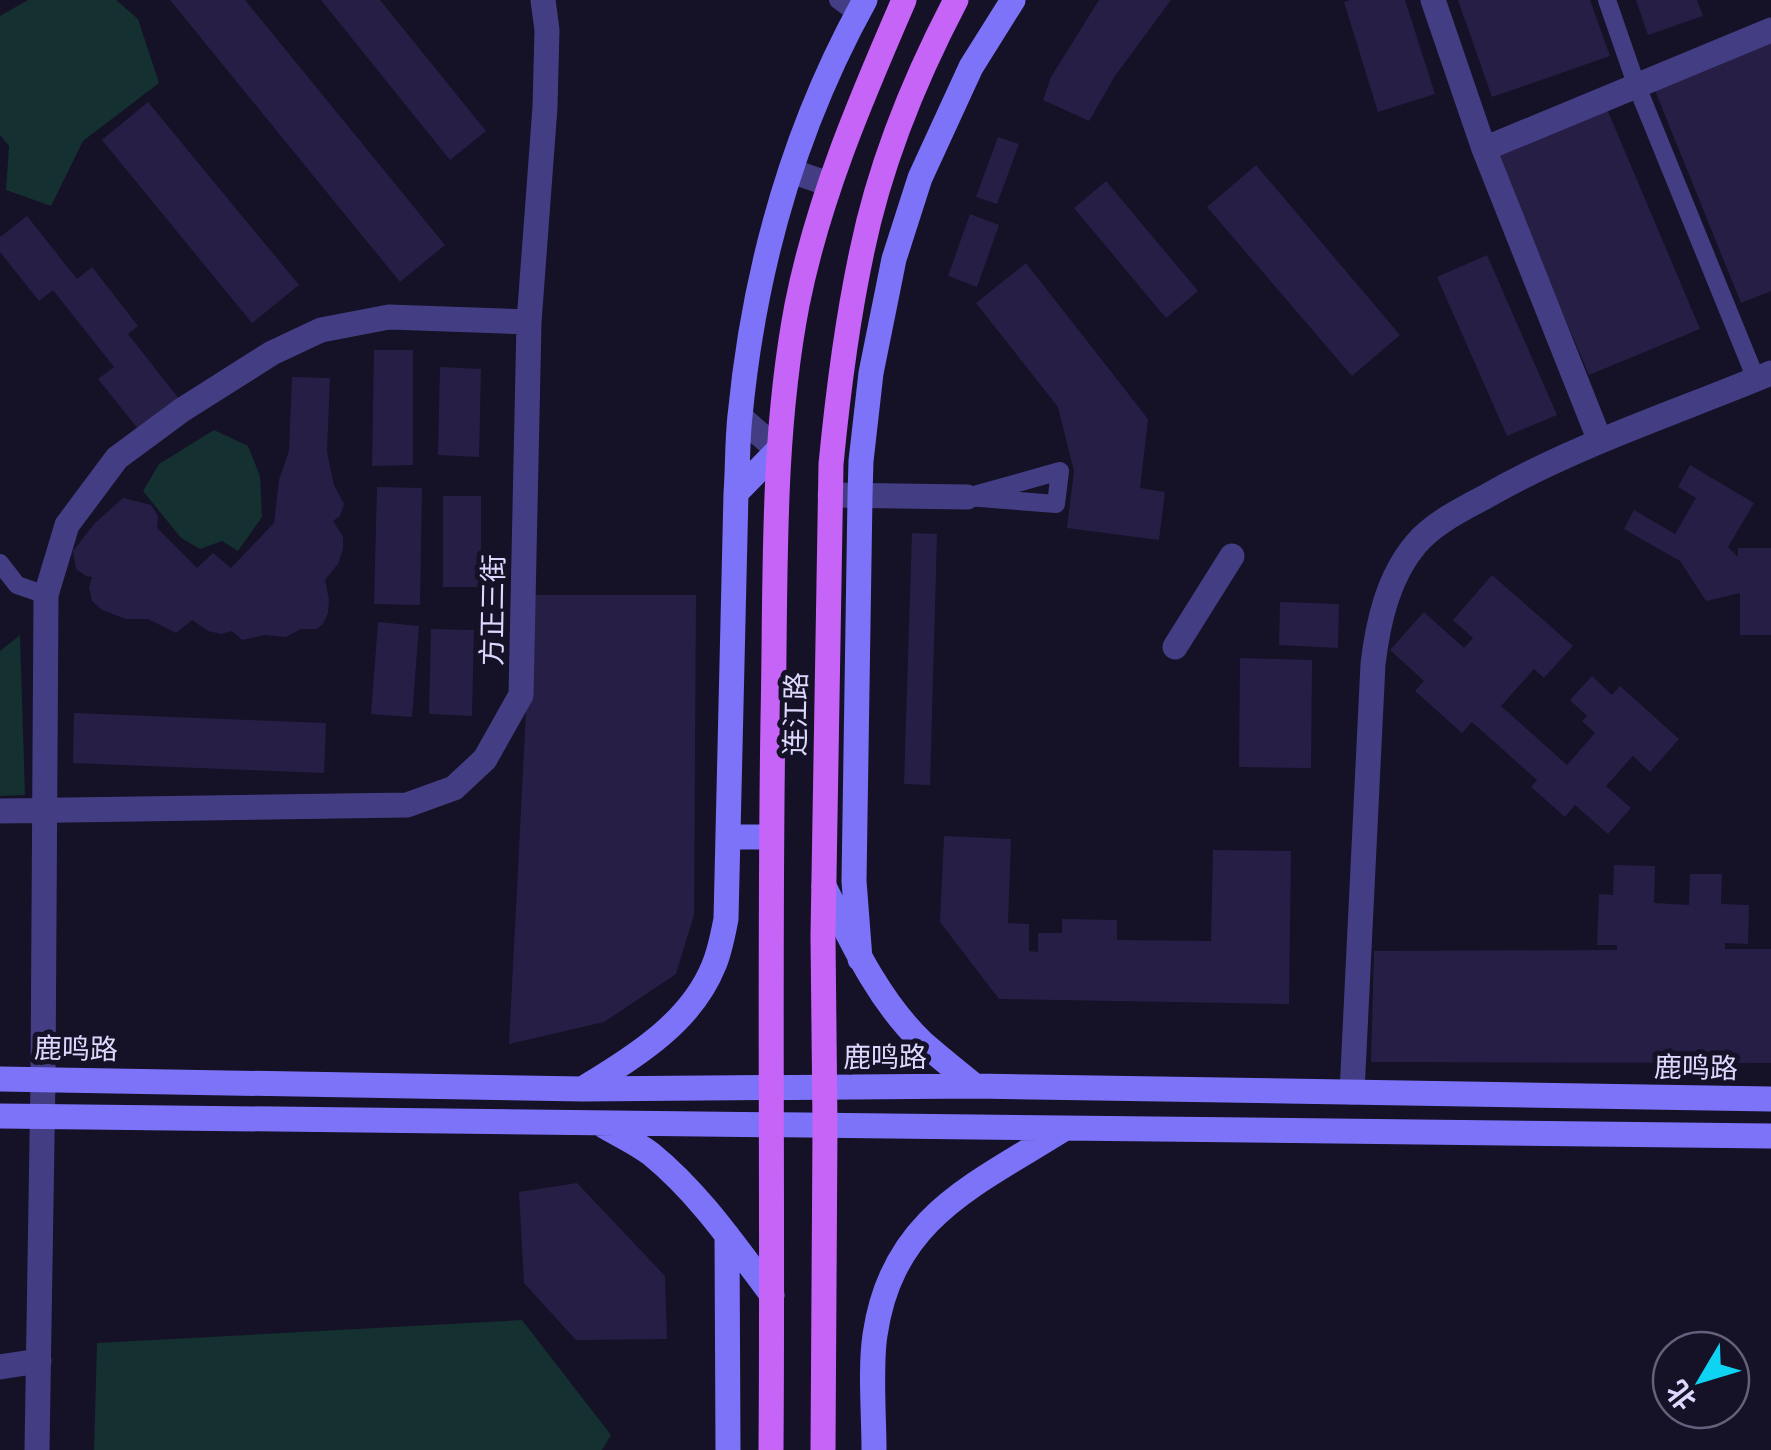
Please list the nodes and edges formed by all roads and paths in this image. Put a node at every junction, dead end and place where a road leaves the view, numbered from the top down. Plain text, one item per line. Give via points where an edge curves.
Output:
1 (543, 0) edge
2 (904, 0) edge
3 (956, 0) edge
4 (1013, 0) edge
5 (1433, 0) edge
6 (1608, 0) edge
7 (853, 5) edge
8 (1771, 30) edge
9 (1636, 84) junction
10 (1484, 150) junction
11 (791, 171) junction
12 (829, 184) junction
13 (529, 322) junction
14 (1764, 377) edge
15 (740, 417) junction
16 (1600, 441) junction
17 (778, 450) junction
18 (736, 493) junction
19 (830, 495) junction
20 (860, 496) junction
21 (967, 497) junction
22 (1232, 556) dead end
23 (0, 563) edge
24 (46, 595) junction
25 (1174, 647) dead end
26 (46, 810) junction
27 (0, 811) edge
28 (728, 837) junction
29 (772, 837) junction
30 (824, 886) junction
31 (860, 959) junction
32 (43, 1078) junction
33 (0, 1079) edge
34 (976, 1086) junction
35 (770, 1087) junction
36 (824, 1087) junction
37 (583, 1089) junction
38 (1352, 1092) junction
39 (1771, 1099) edge
40 (42, 1115) junction
41 (0, 1116) edge
42 (600, 1124) junction
43 (770, 1126) junction
44 (825, 1126) junction
45 (1064, 1130) junction
46 (1771, 1136) edge
47 (727, 1234) junction
48 (772, 1295) junction
49 (39, 1361) junction
50 (0, 1367) edge
51 (37, 1450) edge
52 (728, 1450) edge
53 (771, 1450) edge
54 (823, 1450) edge
55 (874, 1450) edge

1 - 13 street, 方正三街 via 546,107
2 - 12 main road, 连江路
3 - 19 main road, 连江路 via 903,118 862,249
4 - 20 street via 972,67 920,178 894,259 871,373
5 - 10 street
6 - 9 lane
7 - 11 street
8 - 9 street
9 - 10 street
9 - 14 lane
10 - 16 street
11 - 12 street
11 - 15 street via 758,291
12 - 17 main road, 连江路 via 798,304
13 - 24 street via 389,317 321,330 272,353 117,458 67,524
13 - 26 street, 方正三街 via 521,696 485,758 454,788 407,805
14 - 16 street
15 - 17 street
15 - 18 street
16 - 38 street via 1439,524 1415,546 1390,590 1373,664
17 - 18 street
17 - 29 main road, 连江路
18 - 28 street
19 - 20 street
19 - 30 main road, 连江路
20 - 21 street
20 - 31 street via 854,881
21 - 21 lane via 1056,504 1060,471 1042,476
22 - 25 street
23 - 24 lane via 18,584
24 - 26 street
26 - 27 street, 方正三街
26 - 32 street
28 - 29 street
28 - 37 street via 726,919 714,965 670,1028
29 - 35 main road, 连江路
30 - 31 street
30 - 36 main road, 连江路
31 - 34 street via 920,1040
32 - 33 street, 鹿鸣路
32 - 37 street, 鹿鸣路
32 - 40 street
34 - 36 street, 鹿鸣路
34 - 38 street, 鹿鸣路
35 - 36 street, 鹿鸣路
35 - 37 street, 鹿鸣路
35 - 43 main road, 连江路
36 - 44 main road, 连江路
38 - 39 street, 鹿鸣路
40 - 41 street
40 - 42 street
40 - 49 street
42 - 43 street
42 - 47 street via 649,1153
43 - 44 street
43 - 48 main road, 连江路
44 - 45 street
44 - 54 main road, 连江路
45 - 46 street
45 - 55 street via 960,1194 898,1258 874,1338
47 - 48 street
47 - 52 street
48 - 53 main road, 连江路
49 - 50 street
49 - 51 street

